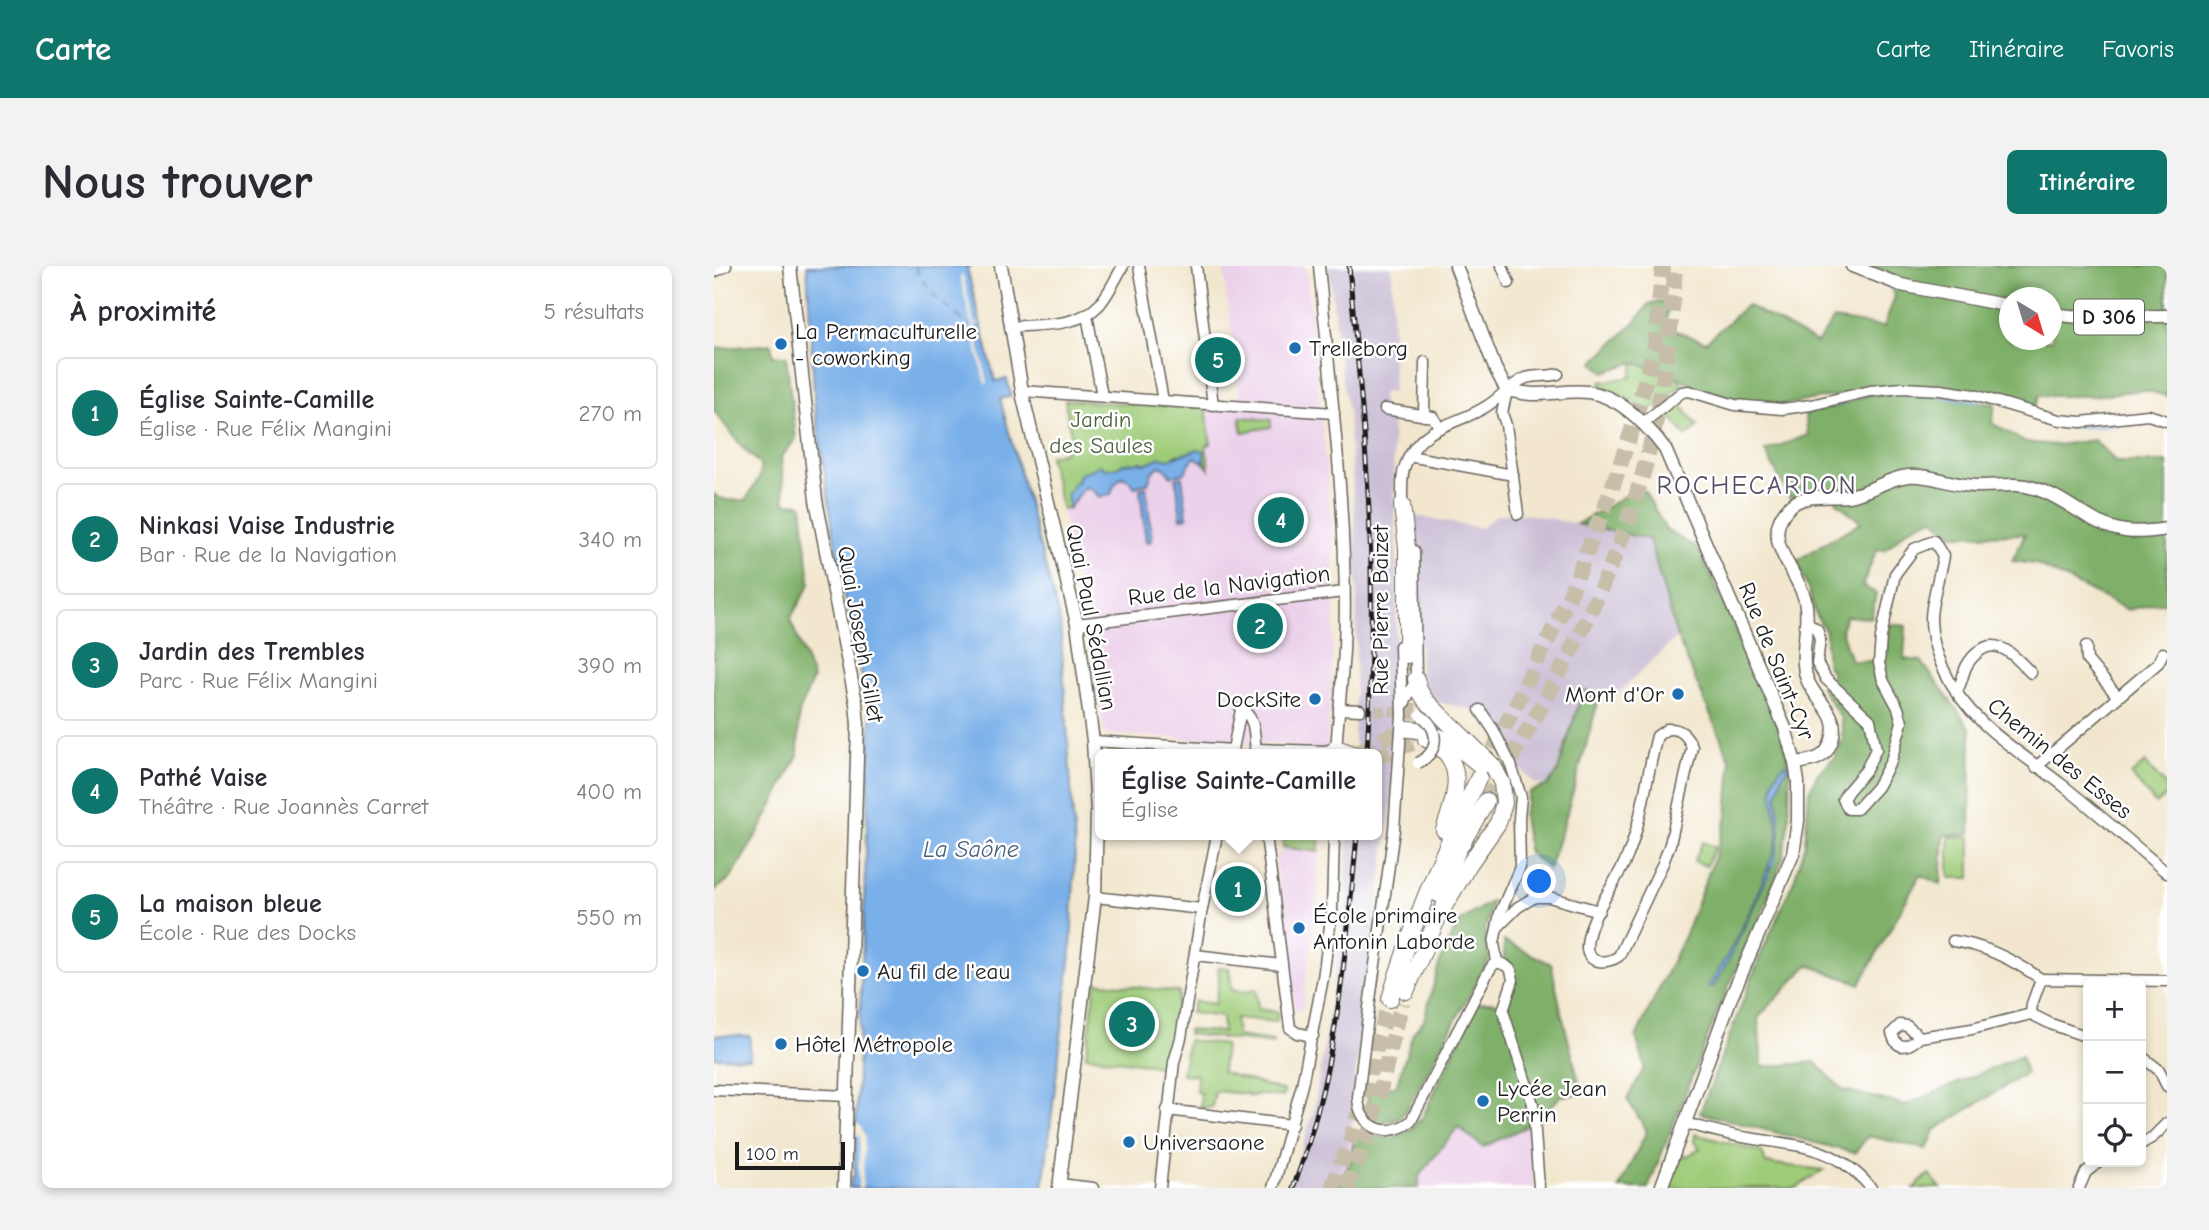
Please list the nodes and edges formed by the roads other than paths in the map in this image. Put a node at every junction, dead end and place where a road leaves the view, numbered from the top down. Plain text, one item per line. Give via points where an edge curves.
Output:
1 (726, 266) edge
2 (790, 266) edge
3 (1001, 266) edge
4 (1123, 266) edge
5 (1139, 266) edge
6 (1196, 266) edge
7 (1319, 266) edge
8 (1457, 266) edge
9 (1502, 266) edge
10 (1852, 266) edge
11 (714, 272) edge
12 (1509, 283) dead end
13 (1999, 304) edge
14 (1087, 315) junction
15 (2062, 315) edge
16 (2167, 316) edge
17 (1010, 327) junction
18 (1425, 362) dead end
19 (1558, 374) dead end
20 (1022, 391) junction
21 (1507, 391) junction
22 (1102, 396) junction
23 (1163, 401) junction
24 (1213, 405) junction
25 (1385, 410) dead end
26 (1334, 412) junction
27 (1424, 416) junction
28 (2167, 421) edge
29 (1643, 423) junction
30 (1439, 427) junction
31 (1409, 456) junction
32 (1513, 475) junction
33 (1402, 505) junction
34 (1518, 514) dead end
35 (2167, 529) edge
36 (1344, 592) junction
37 (1807, 622) junction
38 (1077, 624) junction
39 (2087, 646) dead end
40 (2163, 653) dead end
41 (1407, 655) tunnel mouth
42 (2031, 673) dead end
43 (1416, 679) junction
44 (1956, 692) junction
45 (2118, 697) junction
46 (1339, 709) junction
47 (1360, 710) tunnel mouth
48 (1480, 710) dead end
49 (1429, 711) junction
50 (1405, 719) junction
51 (1426, 739) tunnel mouth
52 (1093, 741) junction
53 (1195, 749) edge
54 (1234, 749) edge
55 (1255, 749) edge
56 (1336, 749) edge
57 (1400, 762) junction
58 (1795, 763) junction
59 (2036, 767) junction
60 (1095, 777) edge
61 (1479, 777) tunnel mouth
62 (1486, 801) tunnel mouth
63 (1096, 840) edge
64 (1216, 840) edge
65 (1267, 840) edge
66 (1334, 840) edge
67 (1480, 848) junction
68 (2167, 873) edge
69 (1095, 897) junction
70 (1202, 909) junction
71 (1599, 911) junction
72 (1498, 927) junction
73 (1953, 941) dead end
74 (1408, 944) junction
75 (1195, 955) junction
76 (1497, 962) junction
77 (1282, 965) junction
78 (2041, 979) junction
79 (2167, 981) edge
80 (1399, 998) junction
81 (2031, 1014) junction
82 (2083, 1035) edge
83 (1312, 1036) junction
84 (1920, 1037) dead end
85 (2146, 1060) edge
86 (2167, 1086) edge
87 (714, 1090) edge
88 (847, 1096) junction
89 (1167, 1110) junction
90 (1684, 1123) junction
91 (2167, 1123) edge
92 (1292, 1125) junction
93 (2146, 1141) edge
94 (2092, 1167) edge
95 (1059, 1186) edge
96 (844, 1188) edge
97 (1093, 1188) edge
98 (1160, 1188) edge
99 (1273, 1188) edge
100 (1539, 1188) edge
101 (1661, 1188) edge
102 (1871, 1188) edge
103 (2079, 1188) edge

1 - 11 street
2 - 88 main road, Quai Joseph Gillet via 816,500 858,725
3 - 17 main road, Quai Paul Sédallian
4 - 14 street via 1102,302
5 - 23 street
6 - 24 street
7 - 26 street
8 - 21 main road
9 - 12 street
10 - 13 main road via 1891,282
14 - 17 street via 1072,321
14 - 22 street
15 - 16 main road, D 306
17 - 20 main road, Quai Paul Sédallian
18 - 27 street
19 - 21 street via 1530,377
20 - 22 street
20 - 38 main road, Quai Paul Sédallian
21 - 29 main road, Rue de Saint-Cyr via 1590,392 1612,400
21 - 30 street via 1485,408
21 - 32 street via 1502,413
22 - 23 street
23 - 24 street
24 - 26 street
25 - 27 street
26 - 36 street
27 - 30 street via 1433,417
28 - 29 street via 2148,415 2059,420 1974,395 1902,388 1782,409 1735,405 1689,391
29 - 58 main road, Rue de Saint-Cyr via 1670,459 1782,721
30 - 31 street
31 - 32 street
31 - 33 street, Rue Pierre Baizet via 1401,483
32 - 34 street
33 - 41 highway via 1407,548
33 - 43 street, Rue Pierre Baizet via 1415,567
33 - 50 street, Rue Pierre Baizet
35 - 37 main road via 2132,531 2107,526 2032,487 1967,486 1927,476 1906,476 1866,493 1809,496 1785,511 1777,535 1780,550 1800,584
36 - 38 street, Rue de la Navigation
36 - 46 street
37 - 44 street, Chemin des Esses via 1817,629 1817,663 1826,679 1870,720 1876,749 1866,771 1847,790 1843,800 1847,809 1857,809 1877,787 1891,761 1902,722 1883,680 1881,637 1895,574 1914,549 1934,541 1943,556 1931,618 1936,653
37 - 58 main road via 1803,665 1808,682 1830,713 1835,733 1823,756
38 - 52 main road, Quai Paul Sédallian
39 - 45 street via 2087,660
40 - 45 street via 2158,663
42 - 44 street via 1999,646 1988,646 1967,665
43 - 49 highway
43 - 50 street, Rue Pierre Baizet via 1405,698
44 - 59 street, Chemin des Esses via 1985,727
45 - 59 street
46 - 47 street
46 - 56 street
48 - 72 street via 1511,765 1521,797 1520,867
49 - 50 street
49 - 57 street, bridge via 1436,739 1432,752 1418,763
49 - 67 highway via 1493,766 1502,782 1503,813
50 - 57 street, Rue Pierre Baizet
50 - 67 highway via 1448,742 1492,779 1497,806
51 - 74 highway via 1448,755 1457,783
52 - 53 street
52 - 60 main road, Quai Paul Sédallian
54 - 55 street via 1241,710 1251,717
57 - 76 street, Rue Pierre Baizet via 1358,1097 1358,1106 1373,1127 1390,1131 1411,1121
58 - 90 main road, Rue de Saint-Cyr via 1798,821 1793,854 1730,1000
59 - 68 street, Chemin des Esses
61 - 74 highway
62 - 80 highway via 1441,886
63 - 69 main road, Quai Paul Sédallian
64 - 70 street
65 - 77 street
66 - 83 street via 1331,918
67 - 80 highway via 1439,915
69 - 70 street
69 - 95 main road, Quai Paul Sédallian
70 - 75 street
71 - 71 street via 1587,950 1595,961 1611,962 1619,956 1670,844 1692,747 1681,731 1667,729 1657,736 1631,846
71 - 72 street via 1535,897
72 - 76 street via 1494,943
73 - 78 street via 1985,949
74 - 80 highway
75 - 77 street
75 - 89 street
76 - 100 street via 1511,970 1513,980 1503,1011 1533,1104
77 - 83 street via 1290,1028
78 - 79 street
78 - 81 street
81 - 82 street
81 - 84 street
83 - 92 street
85 - 86 street via 2159,1070
87 - 88 street
88 - 96 main road, Quai Joseph Gillet
89 - 92 street
89 - 98 street
90 - 101 main road, Rue de Saint-Cyr
90 - 102 street via 1818,1150 1853,1169
91 - 93 street
92 - 99 street
94 - 103 street
95 - 97 street

